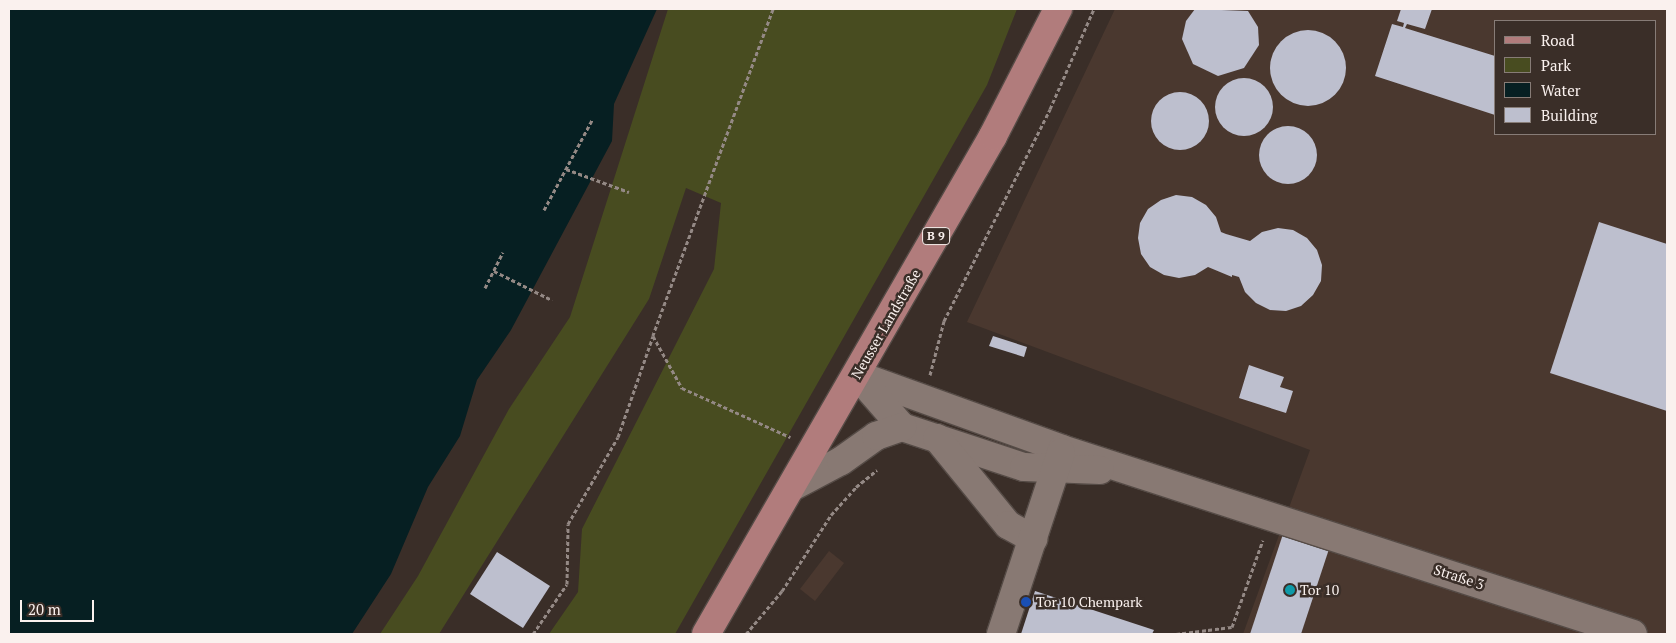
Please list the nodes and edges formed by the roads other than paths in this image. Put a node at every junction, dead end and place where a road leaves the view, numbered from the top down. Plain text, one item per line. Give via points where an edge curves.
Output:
1 (1058, 9) edge
2 (857, 375) junction
3 (902, 427) junction
4 (937, 438) junction
5 (1059, 459) junction
6 (792, 487) junction
7 (1033, 539) junction
8 (706, 634) edge
9 (1001, 634) edge
10 (1633, 634) edge

1 - 2 main road, Neusser Landstraße / B 9 via 993,136
2 - 3 lane
2 - 5 lane via 921,398
2 - 6 main road, Neusser Landstraße / B 9
3 - 4 lane
3 - 6 lane via 876,436 841,461
4 - 5 lane via 1024,466
4 - 7 lane via 1008,525
5 - 7 lane
5 - 10 lane, Straße 3 via 1122,468
6 - 8 main road, Neusser Landstraße / B 9
7 - 9 lane

